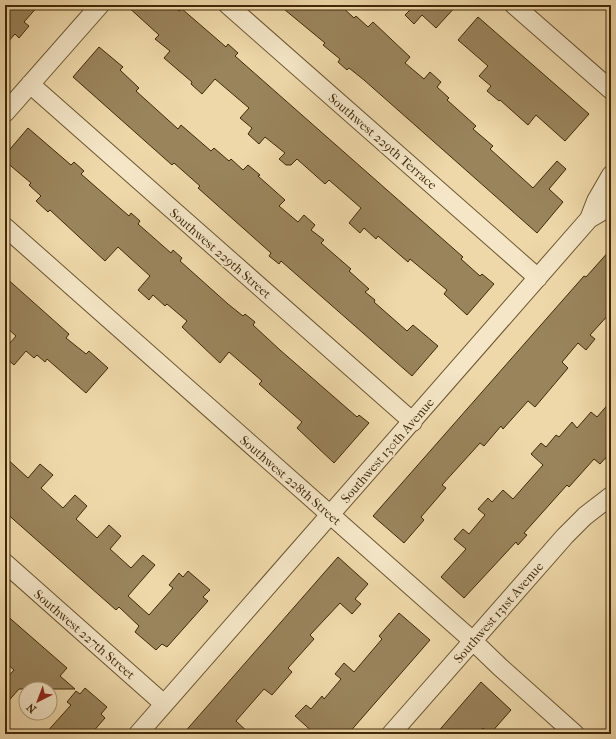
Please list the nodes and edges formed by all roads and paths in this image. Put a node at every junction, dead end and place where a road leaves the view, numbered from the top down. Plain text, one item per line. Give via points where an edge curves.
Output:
1 (100, 5) edge
2 (228, 5) edge
3 (514, 5) edge
4 (30, 84) junction
5 (611, 90) edge
6 (5, 113) edge
7 (611, 175) edge
8 (611, 206) edge
9 (588, 219) junction
10 (5, 227) edge
11 (538, 278) junction
12 (412, 422) junction
13 (611, 496) edge
14 (330, 514) junction
15 (5, 563) edge
16 (473, 641) junction
17 (164, 704) junction
18 (138, 734) edge
19 (391, 734) edge
20 (575, 734) edge

1 - 4 street
2 - 11 street, Southwest 229th Terrace
3 - 5 street
4 - 6 street
4 - 12 street, Southwest 229th Street
7 - 9 street, Southwest 130th Avenue
8 - 9 street, Southwest 130th Avenue
9 - 11 street, Southwest 130th Avenue
10 - 14 street, Southwest 228th Street
11 - 12 street, Southwest 130th Avenue
12 - 14 street, Southwest 130th Avenue
13 - 16 street, Southwest 131st Avenue via 575,525
14 - 16 street, Southwest 228th Street
14 - 17 street, Southwest 130th Avenue
15 - 17 street, Southwest 227th Street
16 - 19 street, Southwest 131st Avenue
16 - 20 street, Southwest 228th Street
17 - 18 street, Southwest 130th Avenue

